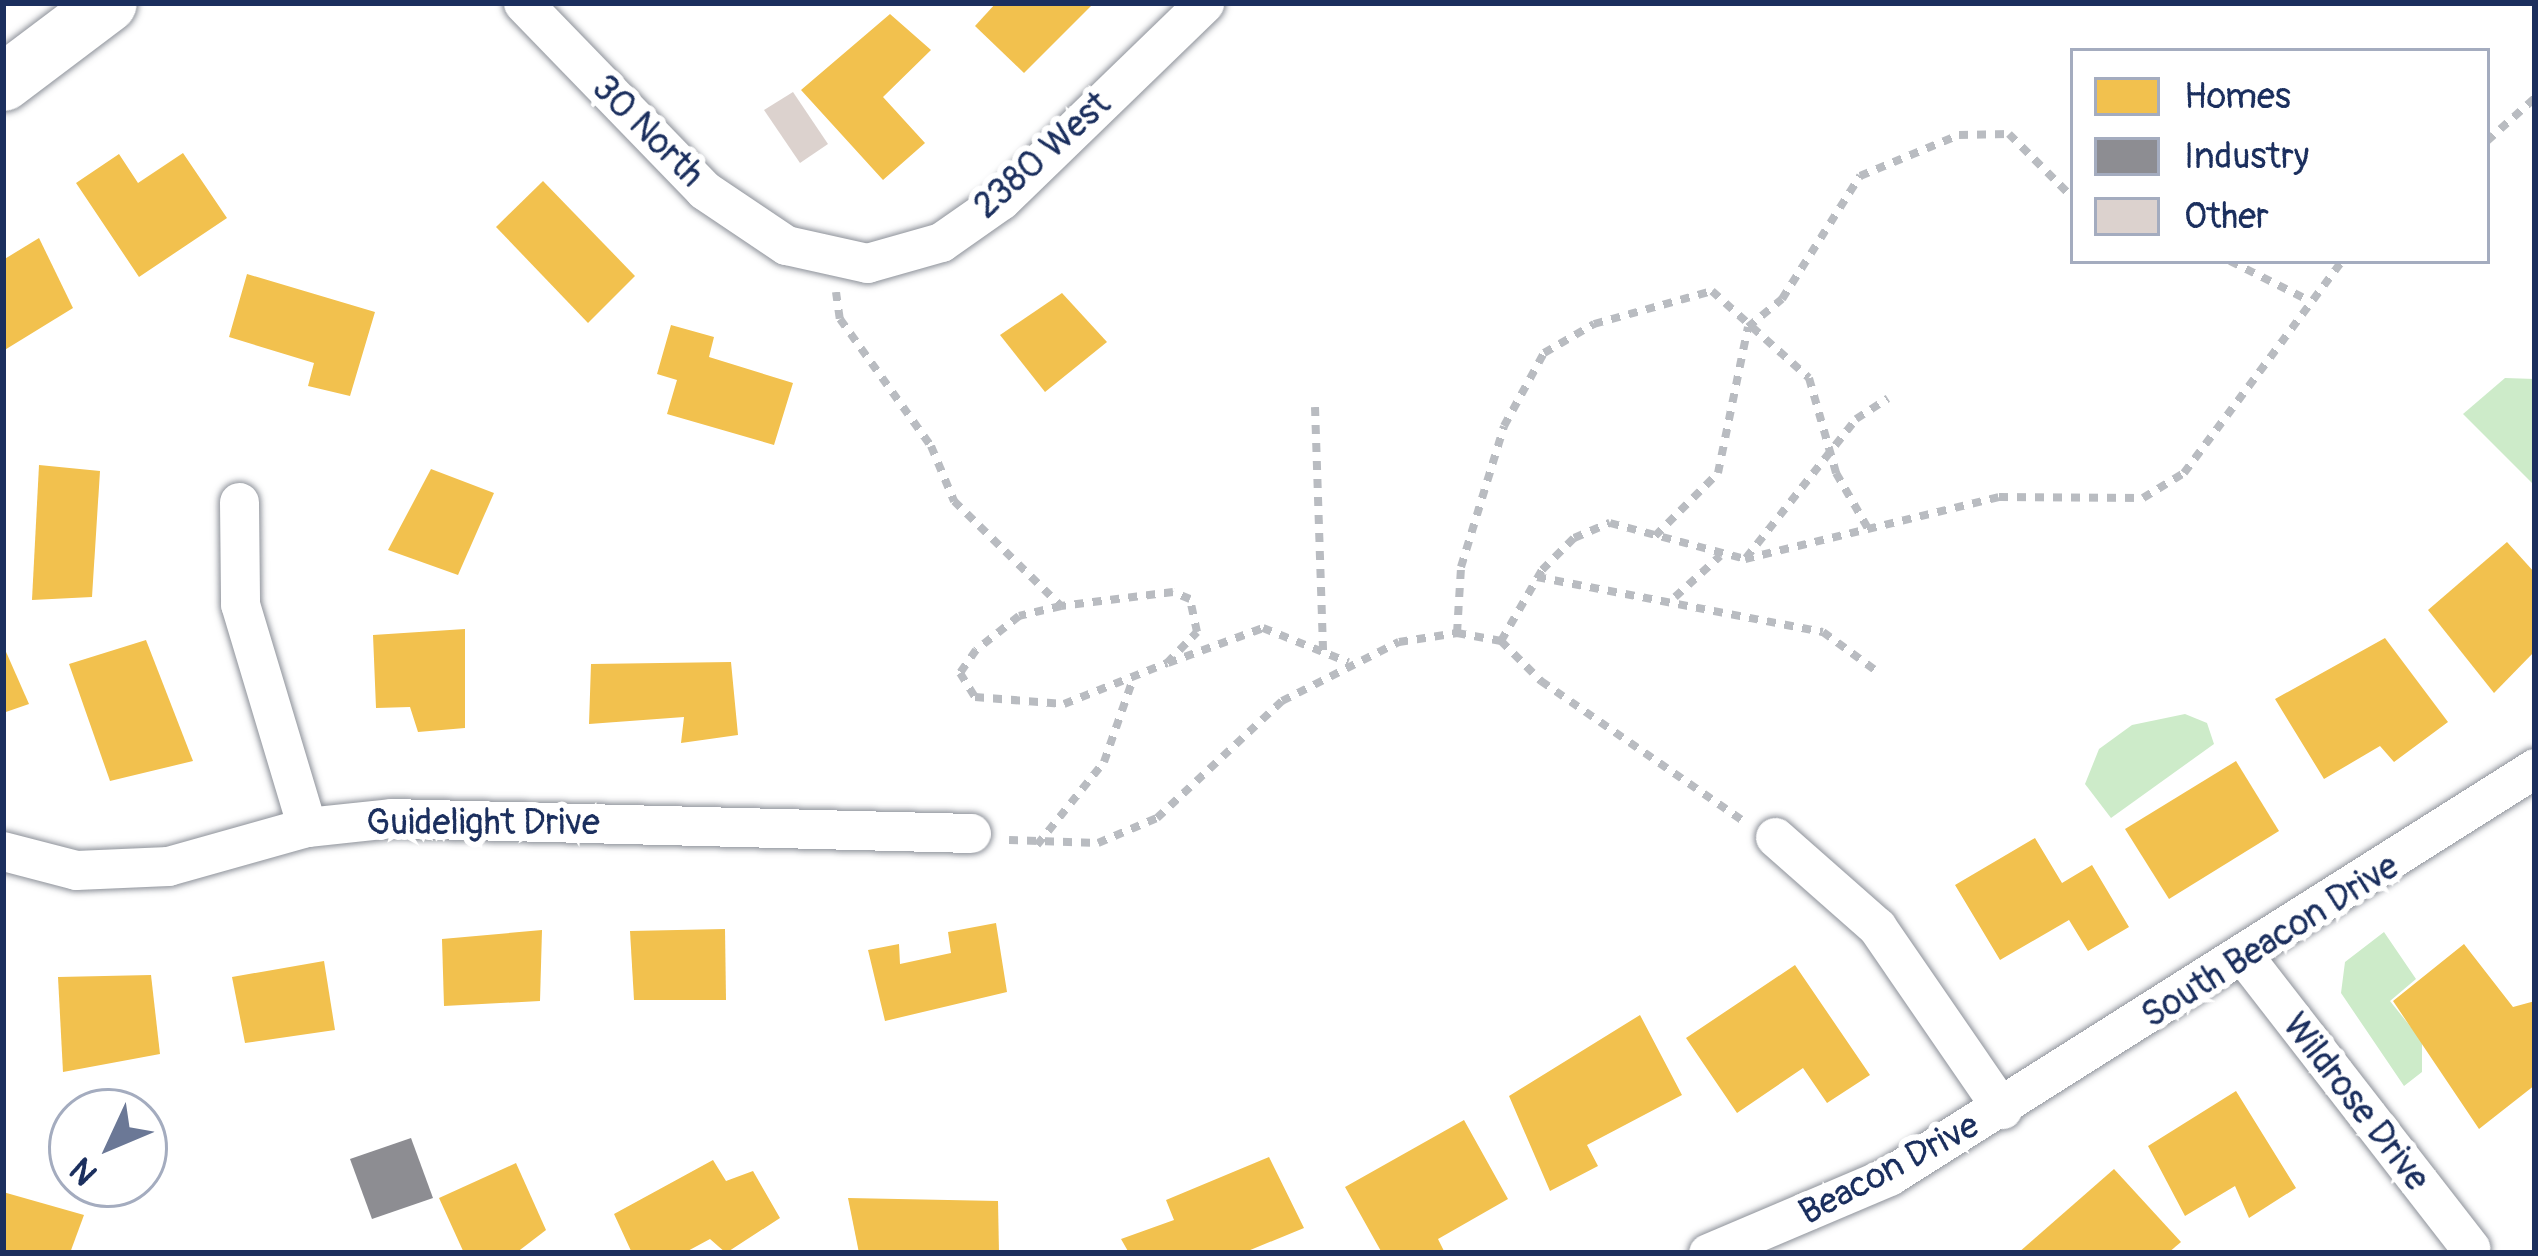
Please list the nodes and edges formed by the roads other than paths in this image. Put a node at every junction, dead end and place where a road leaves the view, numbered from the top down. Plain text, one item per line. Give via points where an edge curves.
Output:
1 (108, 3) edge
2 (523, 3) edge
3 (1204, 3) edge
4 (3, 82) edge
5 (786, 245) joint
6 (239, 502) dead end
7 (2535, 768) edge
8 (307, 827) junction
9 (971, 833) road end
10 (1775, 837) road end
11 (3, 851) edge
12 (2242, 956) junction
13 (2002, 1109) junction
14 (2470, 1248) dead end
15 (1708, 1253) edge

1 - 4 main road
2 - 5 street, 30 North via 704,190
3 - 5 street, 2380 West via 1001,200 941,242 867,263
6 - 8 street via 240,604
7 - 12 street, South Beacon Drive
8 - 9 street, Guidelight Drive via 391,818
8 - 11 street, Guidelight Drive via 167,866 76,870
10 - 13 street via 1877,927
12 - 13 street, South Beacon Drive
12 - 14 street, Wildrose Drive
13 - 15 street, Beacon Drive via 1889,1176

